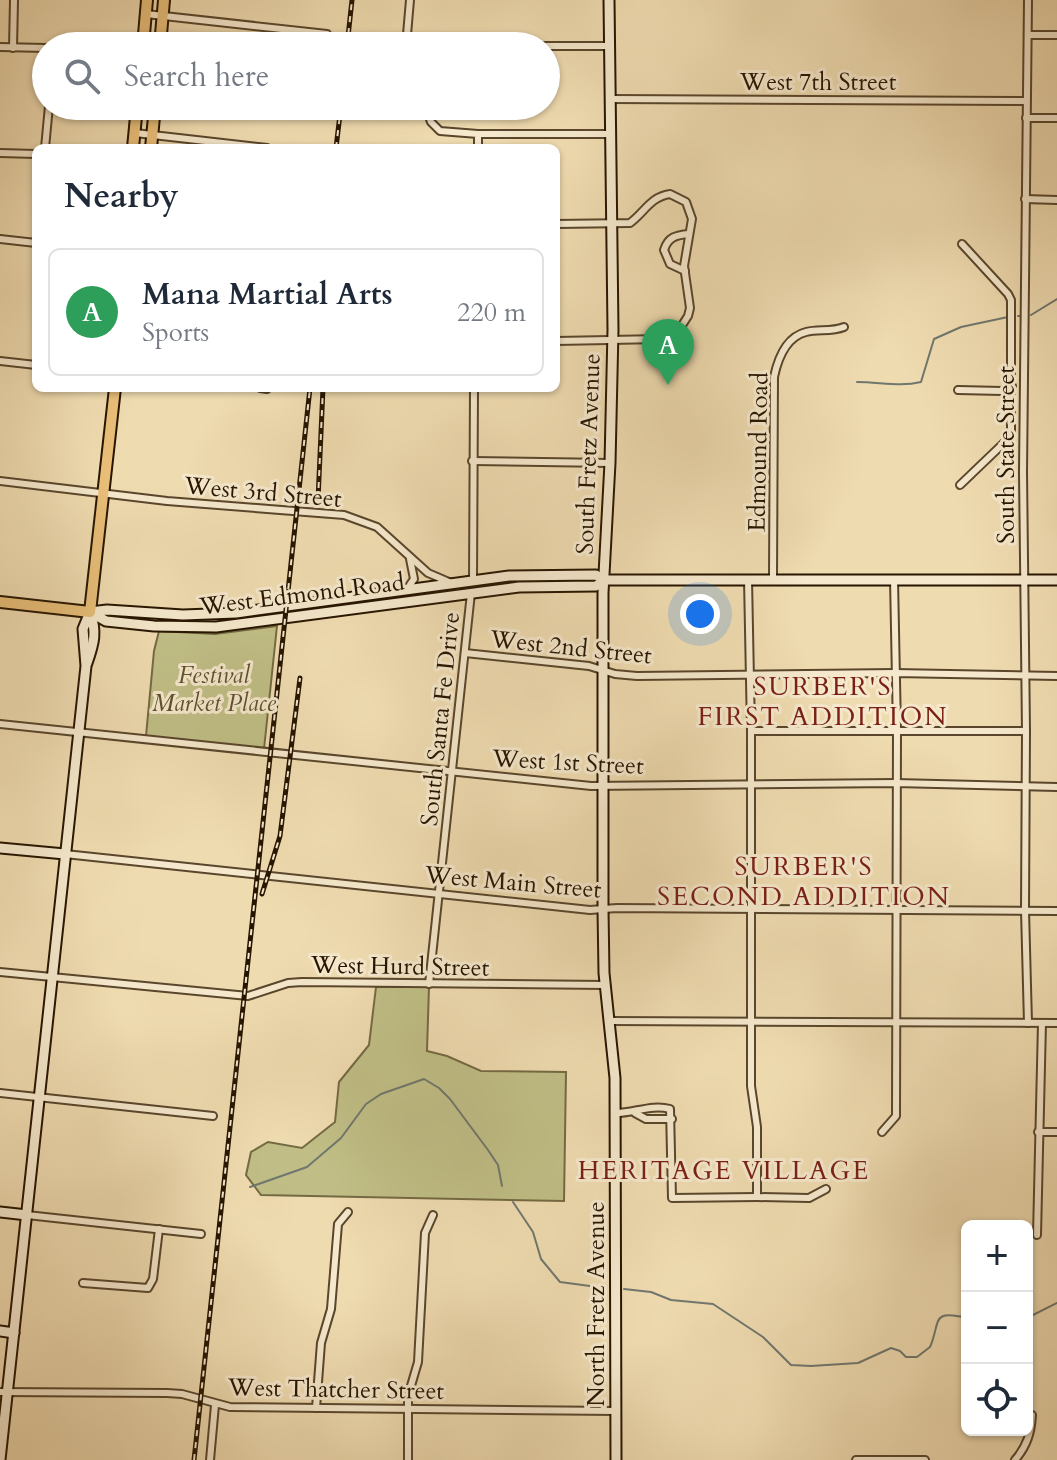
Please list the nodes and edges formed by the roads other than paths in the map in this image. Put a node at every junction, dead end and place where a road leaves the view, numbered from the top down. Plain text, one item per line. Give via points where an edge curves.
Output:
1 (14, 0) edge
2 (147, 0) edge
3 (164, 0) edge
4 (410, 0) edge
5 (609, 0) edge
6 (1028, 0) edge
7 (146, 14) junction
8 (162, 15) junction
9 (144, 32) edge
10 (161, 32) edge
11 (310, 32) edge
12 (407, 32) edge
13 (1028, 35) junction
14 (1057, 35) edge
15 (560, 46) edge
16 (609, 46) junction
17 (0, 47) edge
18 (13, 48) junction
19 (32, 48) edge
20 (609, 99) junction
21 (1026, 101) junction
22 (1026, 118) junction
23 (1057, 118) edge
24 (48, 120) edge
25 (136, 120) edge
26 (154, 120) edge
27 (430, 120) edge
28 (135, 133) junction
29 (478, 134) junction
30 (609, 134) junction
31 (152, 135) junction
32 (45, 144) edge
33 (134, 144) edge
34 (151, 144) edge
35 (232, 144) edge
36 (478, 144) edge
37 (0, 153) edge
38 (32, 154) edge
39 (1025, 199) junction
40 (1057, 200) edge
41 (560, 224) edge
42 (611, 225) junction
43 (689, 234) junction
44 (0, 239) edge
45 (32, 243) edge
46 (962, 244) dead end
47 (685, 271) junction
48 (844, 327) dead end
49 (1024, 340) junction
50 (560, 341) edge
51 (612, 341) junction
52 (1012, 341) junction
53 (0, 361) edge
54 (32, 365) edge
55 (1012, 386) junction
56 (958, 390) dead end
57 (115, 392) edge
58 (474, 392) edge
59 (472, 461) junction
60 (610, 463) junction
61 (0, 481) edge
62 (960, 485) dead end
63 (103, 493) junction
64 (408, 556) junction
65 (773, 578) junction
66 (748, 579) junction
67 (894, 579) junction
68 (473, 580) junction
69 (604, 580) junction
70 (1025, 580) junction
71 (1057, 580) edge
72 (458, 583) junction
73 (406, 590) junction
74 (471, 593) junction
75 (0, 602) edge
76 (90, 612) junction
77 (465, 653) junction
78 (603, 670) junction
79 (895, 673) junction
80 (749, 674) junction
81 (1025, 676) junction
82 (1057, 676) edge
83 (0, 724) edge
84 (897, 730) junction
85 (751, 731) junction
86 (1026, 731) junction
87 (79, 733) junction
88 (453, 772) junction
89 (896, 783) junction
90 (603, 786) junction
91 (751, 786) junction
92 (1025, 787) junction
93 (1057, 787) edge
94 (0, 848) edge
95 (65, 854) junction
96 (440, 895) junction
97 (752, 908) junction
98 (603, 909) junction
99 (897, 909) junction
100 (1025, 910) junction
101 (1057, 911) edge
102 (0, 972) edge
103 (52, 977) junction
104 (429, 984) junction
105 (606, 985) junction
106 (611, 1021) junction
107 (751, 1022) junction
108 (1028, 1023) junction
109 (1042, 1023) junction
110 (1057, 1023) edge
111 (897, 1024) junction
112 (0, 1093) edge
113 (39, 1097) junction
114 (616, 1113) junction
115 (635, 1113) junction
116 (213, 1116) dead end
117 (672, 1119) junction
118 (882, 1132) dead end
119 (1038, 1132) junction
120 (1057, 1132) edge
121 (826, 1189) dead end
122 (757, 1197) junction
123 (0, 1212) edge
124 (348, 1212) dead end
125 (27, 1215) junction
126 (433, 1215) dead end
127 (159, 1229) junction
128 (201, 1234) dead end
129 (1037, 1235) dead end
130 (83, 1283) dead end
131 (0, 1331) edge
132 (14, 1333) junction
133 (4, 1392) edge
134 (215, 1405) junction
135 (316, 1408) junction
136 (408, 1409) junction
137 (616, 1411) junction
138 (1029, 1436) edge
139 (0, 1460) edge
140 (210, 1460) edge
141 (408, 1460) edge
142 (616, 1460) edge
143 (856, 1460) edge
144 (925, 1460) edge
145 (1015, 1460) edge

1 - 18 street
2 - 7 main road
3 - 8 main road
4 - 12 street
5 - 16 main road, South Fretz Avenue
6 - 13 street, South State Street
7 - 8 street
7 - 9 main road
8 - 10 main road
8 - 11 street
13 - 14 street
13 - 21 street, South State Street
15 - 16 street
16 - 20 main road, South Fretz Avenue
17 - 18 street
18 - 19 street
20 - 21 street, West 7th Street
20 - 30 main road, South Fretz Avenue
21 - 22 street, South State Street
22 - 23 street
22 - 39 street, South State Street
24 - 32 street
25 - 28 main road
26 - 31 main road
27 - 29 street via 440,131
28 - 31 street
28 - 33 main road
29 - 30 street
29 - 36 street
30 - 42 main road, South Fretz Avenue
31 - 34 main road
31 - 35 street
37 - 38 street
39 - 40 street
39 - 49 street, South State Street
41 - 42 street
42 - 43 street via 630,223 652,199 670,194 689,206
42 - 51 main road, South Fretz Avenue
43 - 47 street
43 - 47 street via 674,236 664,250 670,264
44 - 45 street
46 - 52 street via 1008,294
47 - 51 street via 690,308 679,330 662,339
48 - 65 street, Edmound Road via 802,333 780,353 777,363
49 - 52 street
49 - 70 street, South State Street
50 - 51 street
51 - 60 main road, South Fretz Avenue
52 - 55 street
53 - 54 street
55 - 56 street via 1002,391
55 - 62 street via 1008,439
57 - 63 main road
58 - 59 street, South Santa Fe Drive
59 - 60 street
59 - 68 street, South Santa Fe Drive
60 - 69 main road, South Fretz Avenue
61 - 63 street, West 3rd Street
63 - 64 street, West 3rd Street via 344,515 377,527
63 - 76 main road
64 - 72 street, West 3rd Street via 437,578
64 - 73 street via 414,579
65 - 66 main road, West Edmond Road
65 - 67 main road, West Edmond Road
66 - 69 main road, West Edmond Road
66 - 80 street
67 - 70 main road, West Edmond Road
67 - 79 street
68 - 69 main road, West Edmond Road via 596,575
68 - 72 main road, West Edmond Road
69 - 74 main road, West Edmond Road via 596,586
69 - 78 main road, South Fretz Avenue
70 - 71 main road, West Edmond Road
70 - 81 street, South State Street
72 - 73 main road, West Edmond Road
73 - 76 main road, West Edmond Road via 236,613
74 - 76 main road, West Edmond Road via 216,627 106,621
74 - 77 street, South Santa Fe Drive
75 - 76 main road
76 - 87 main road via 83,629 86,666
77 - 78 street, West 2nd Street
77 - 88 street, South Santa Fe Drive
78 - 80 street, West 2nd Street via 637,676
78 - 90 main road, South Fretz Avenue
79 - 80 street, West 2nd Street
79 - 81 street, West 2nd Street
79 - 84 street
80 - 85 street
81 - 82 street, West 2nd Street
81 - 86 street, South State Street
83 - 87 street, West 1st Street
84 - 85 street
84 - 86 street
84 - 89 street
85 - 91 street
86 - 92 street, South State Street
87 - 88 street, West 1st Street
87 - 95 main road
88 - 90 street, West 1st Street
88 - 96 street, South Santa Fe Drive
89 - 91 street, West 1st Street
89 - 92 street, West 1st Street
89 - 99 street
90 - 91 street, West 1st Street
90 - 98 main road, South Fretz Avenue
91 - 97 street
92 - 93 street, West 1st Street
92 - 100 street, South State Street
94 - 95 main road
95 - 96 street, West Main Street
95 - 103 main road
96 - 98 street, West Main Street
96 - 104 street, South Santa Fe Drive
97 - 98 street, West Main Street
97 - 99 street, West Main Street
97 - 107 street
98 - 105 main road, North Fretz Avenue
99 - 100 street, West Main Street
99 - 111 street
100 - 101 street, West Main Street
100 - 108 street, South State Street
102 - 103 street, West Hurd Street
103 - 104 street, West Hurd Street via 248,996 302,982
103 - 113 main road
104 - 105 street, West Hurd Street
105 - 106 main road, North Fretz Avenue
106 - 107 street
106 - 114 main road, North Fretz Avenue
107 - 111 street
107 - 122 street
108 - 109 street
108 - 111 street
109 - 110 street
109 - 119 street
111 - 118 street via 896,1116
112 - 113 street
113 - 116 street
113 - 125 main road
114 - 115 street
114 - 137 main road, North Fretz Avenue
115 - 117 street via 646,1119
115 - 117 street via 667,1107
117 - 122 street via 672,1198
119 - 120 street
119 - 129 street
121 - 122 street via 809,1198
123 - 125 main road
124 - 135 street via 338,1224
125 - 127 street
125 - 132 main road
126 - 136 street via 425,1233 418,1362
127 - 128 street
127 - 130 street via 148,1288
131 - 132 main road
132 - 133 main road
133 - 134 street, West Thatcher Street via 167,1393
133 - 139 main road
134 - 135 street, West Thatcher Street
134 - 140 street
135 - 136 street, West Thatcher Street
136 - 137 street, West Thatcher Street
136 - 141 street
137 - 142 main road, North Fretz Avenue
138 - 145 street
143 - 144 street

